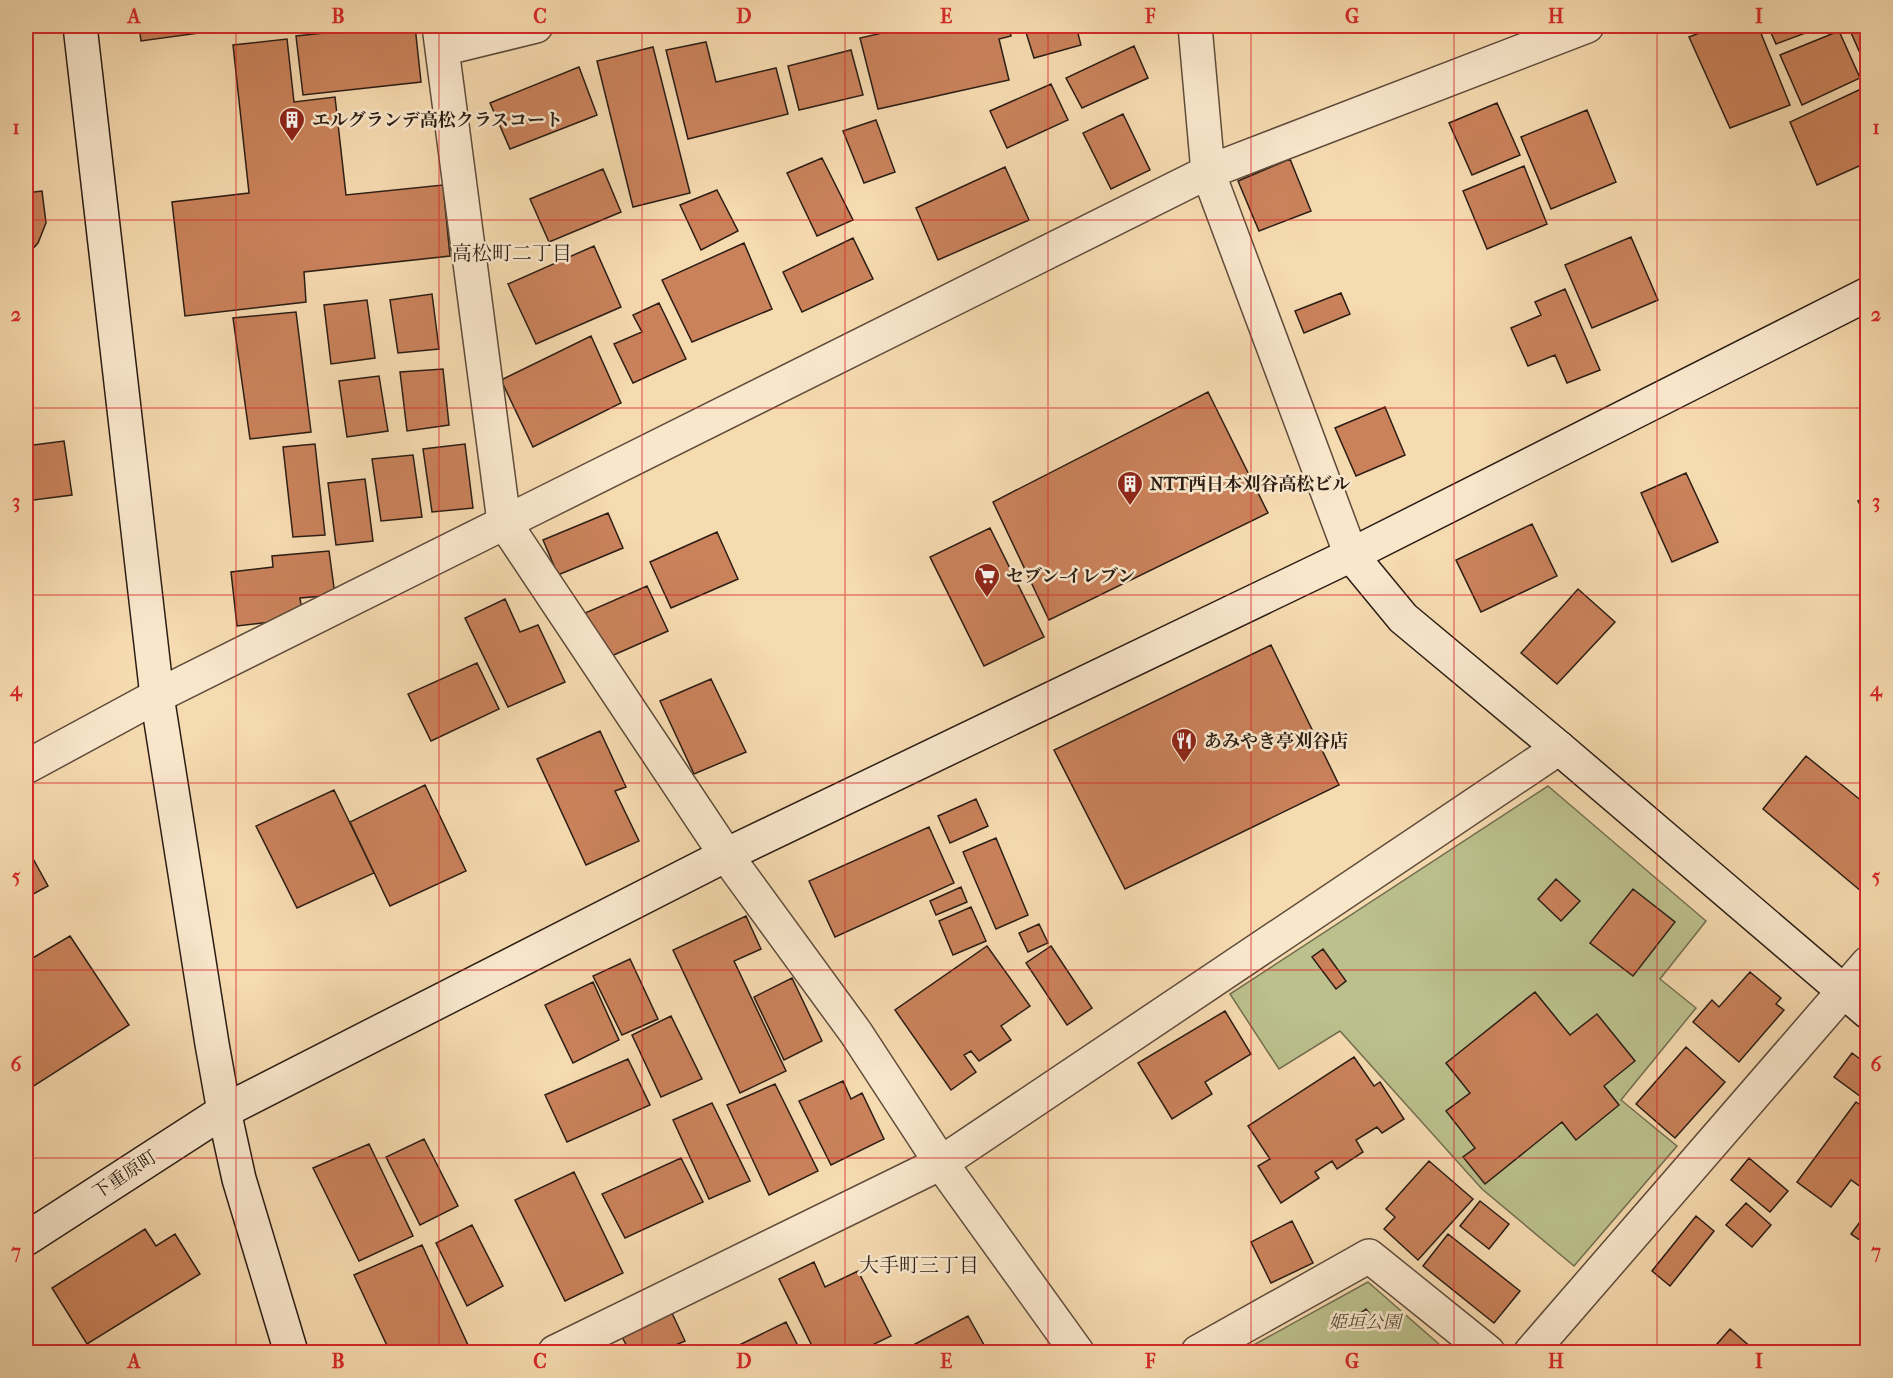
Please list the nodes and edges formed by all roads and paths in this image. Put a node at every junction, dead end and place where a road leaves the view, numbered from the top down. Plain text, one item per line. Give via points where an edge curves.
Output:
1 (80, 26) edge
2 (536, 26) edge
3 (1195, 26) edge
4 (1587, 26) edge
5 (440, 37) edge
6 (1208, 172) junction
7 (1868, 294) edge
8 (504, 522) junction
9 (1351, 555) junction
10 (157, 696) junction
11 (1559, 748) junction
12 (26, 766) edge
13 (726, 855) junction
14 (1868, 963) edge
15 (1856, 1001) edge
16 (224, 1111) junction
17 (941, 1164) junction
18 (26, 1239) edge
19 (291, 1353) edge
20 (555, 1353) edge
21 (1077, 1353) edge
22 (1198, 1353) edge
23 (1488, 1353) edge
24 (1531, 1353) edge

1 - 10 street
2 - 5 street
3 - 6 street
4 - 6 street
5 - 8 street
6 - 8 street
6 - 9 street
7 - 9 street, 下重原町
8 - 10 street
8 - 13 street
9 - 11 street via 1403,618
9 - 13 street, 下重原町
10 - 12 street
10 - 16 street
11 - 15 street
11 - 17 street
13 - 16 street, 下重原町
13 - 17 street via 856,1033
14 - 15 street
15 - 24 street
16 - 18 street, 下重原町
16 - 19 street via 239,1179
17 - 20 street
17 - 21 street
22 - 23 street via 1369,1256

